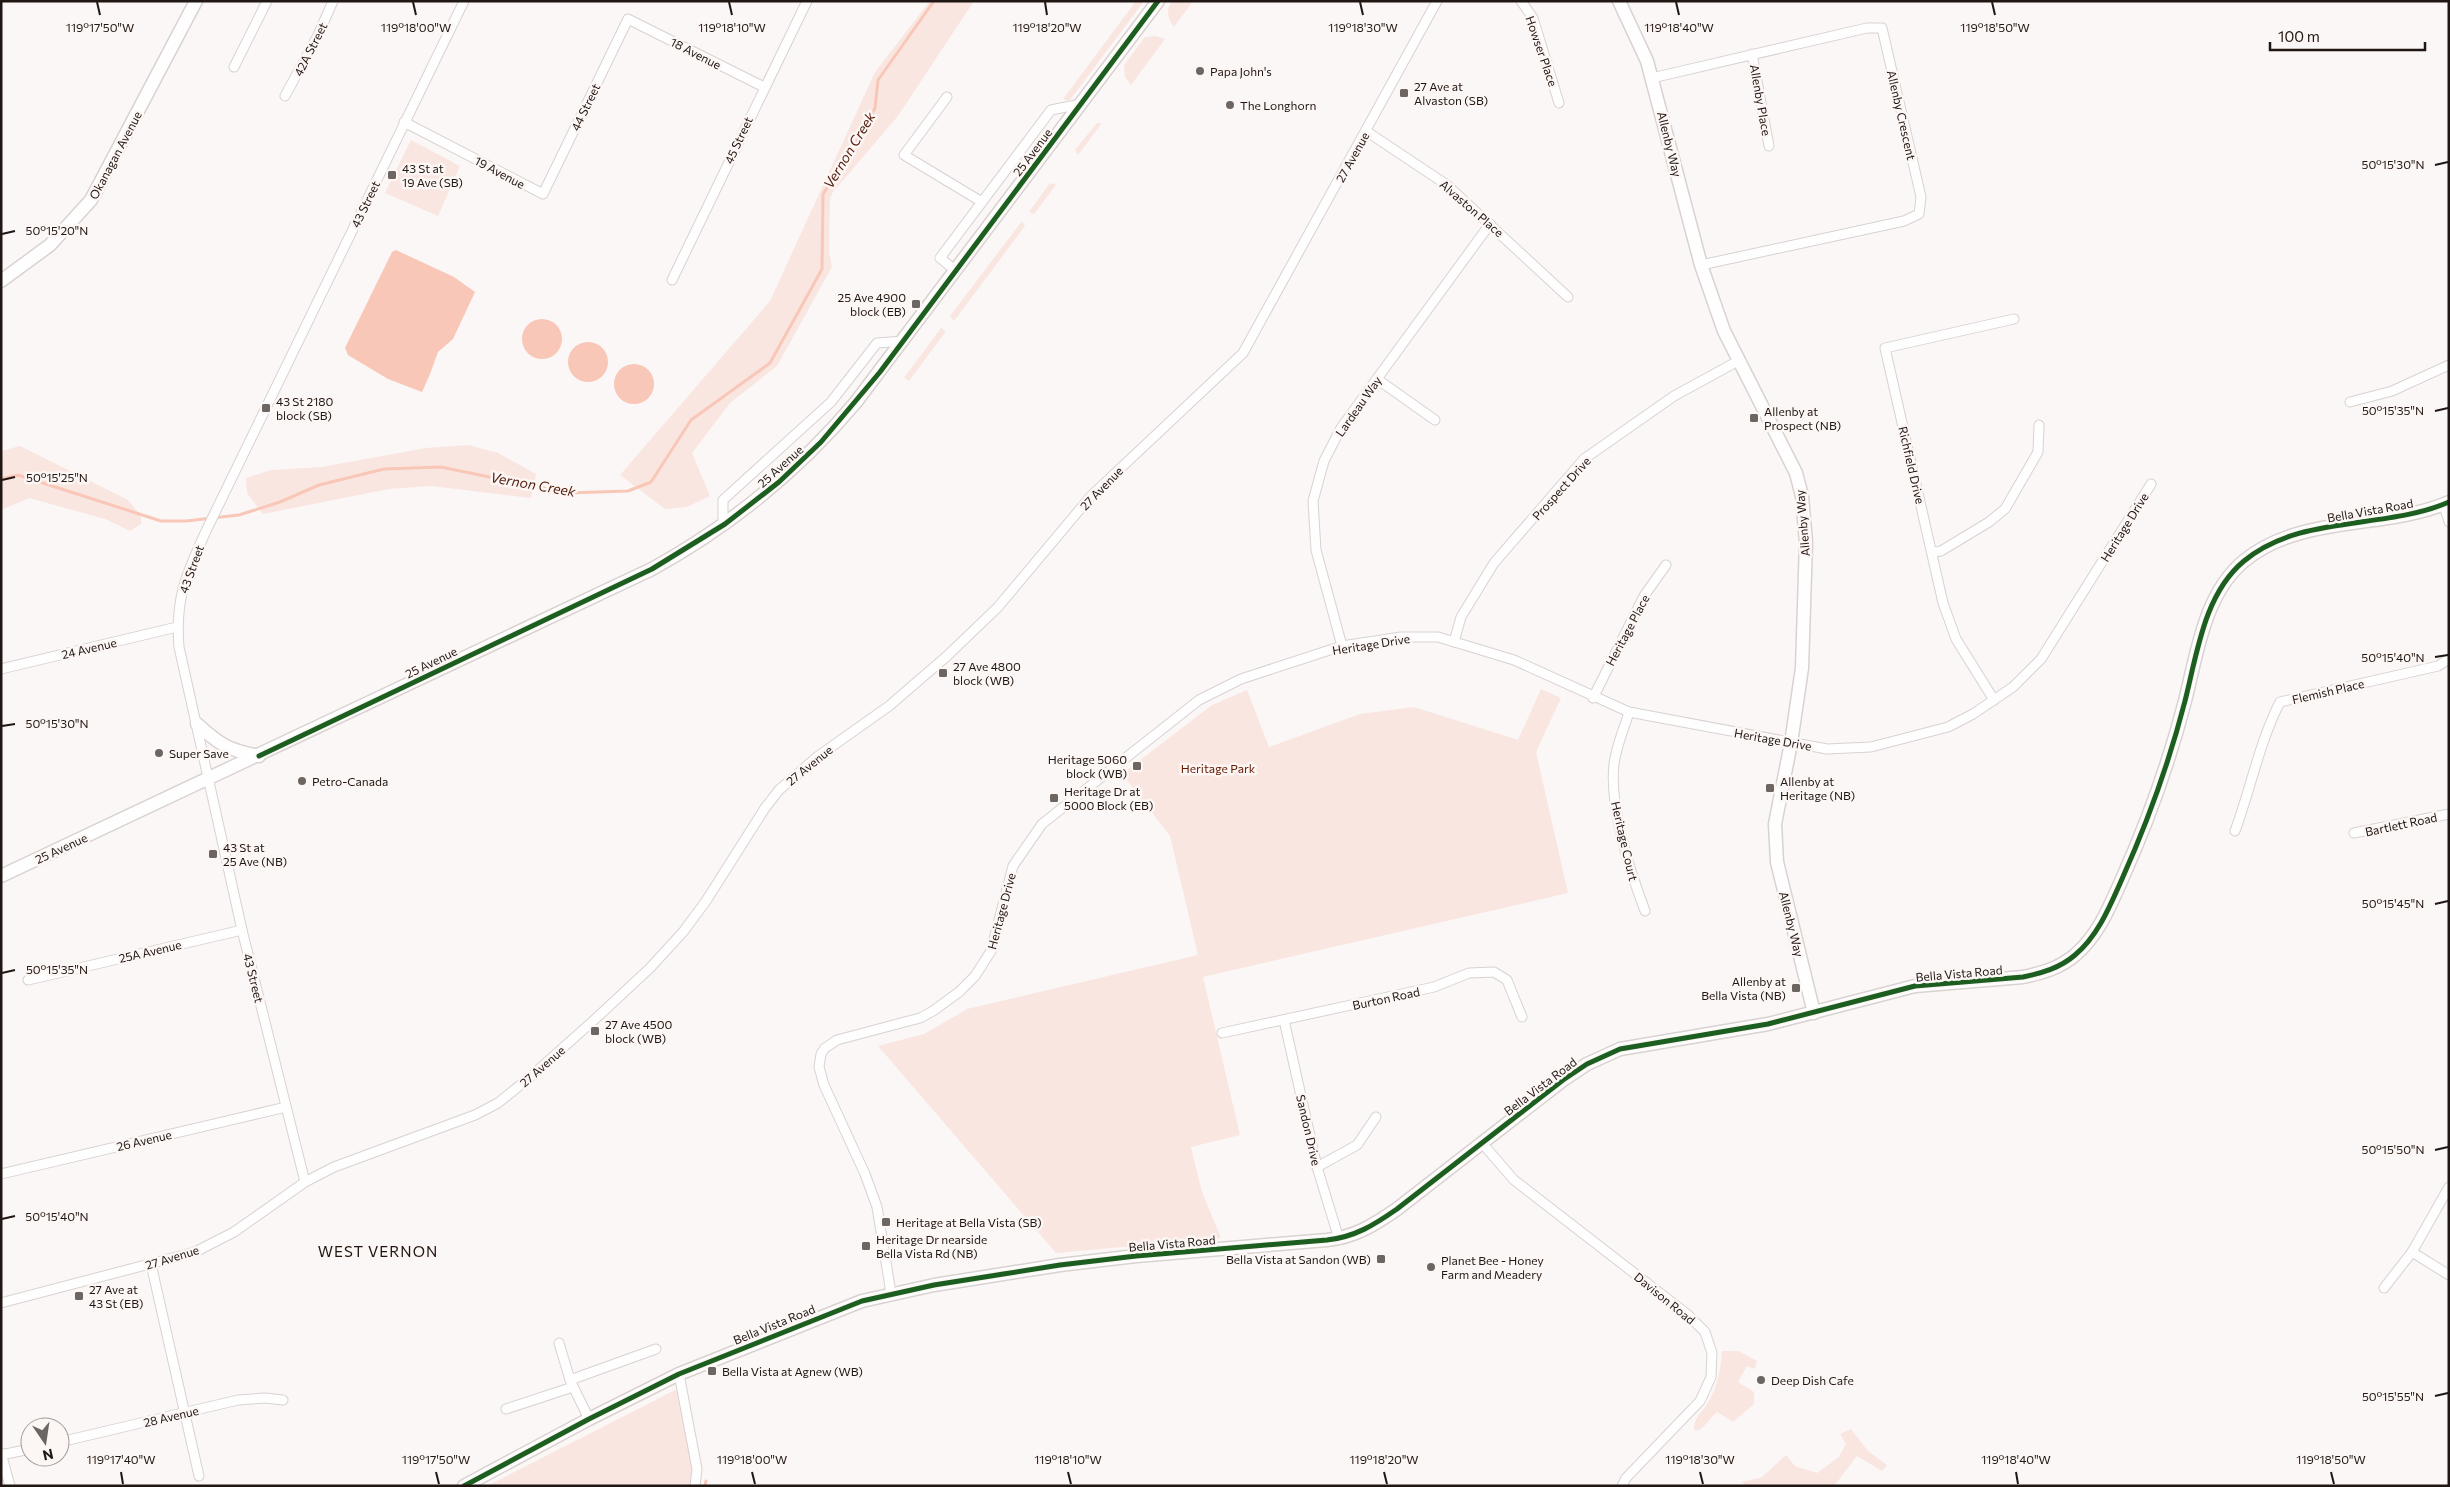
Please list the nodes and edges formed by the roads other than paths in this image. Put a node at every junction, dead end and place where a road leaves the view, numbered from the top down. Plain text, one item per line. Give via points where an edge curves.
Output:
1 (196, 1) edge
2 (267, 1) edge
3 (333, 1) edge
4 (464, 1) edge
5 (807, 1) edge
6 (1158, 1) edge
7 (1437, 1) edge
8 (1521, 1) edge
9 (1619, 1) edge
10 (628, 19) joint
11 (1752, 54) junction
12 (234, 67) dead end
13 (1652, 78) junction
14 (764, 87) junction
15 (285, 96) dead end
16 (947, 97) dead end
17 (1560, 103) dead end
18 (1081, 104) junction
19 (404, 122) junction
20 (1366, 132) junction
21 (1769, 146) dead end
22 (542, 194) joint
23 (982, 202) junction
24 (1490, 224) junction
25 (1701, 265) junction
26 (956, 271) junction
27 (672, 280) dead end
28 (1, 281) edge
29 (1568, 297) dead end
30 (2014, 318) dead end
31 (904, 341) junction
32 (1738, 361) junction
33 (2449, 365) edge
34 (1376, 379) junction
35 (2350, 402) dead end
36 (1435, 420) dead end
37 (2039, 425) dead end
38 (2151, 484) dead end
39 (2446, 504) edge
40 (723, 520) dead end
41 (2449, 522) edge
42 (1933, 552) junction
43 (1666, 565) dead end
44 (177, 627) junction
45 (1454, 642) junction
46 (1342, 646) junction
47 (2449, 659) edge
48 (1, 669) edge
49 (1593, 698) junction
50 (1994, 700) junction
51 (1629, 712) junction
52 (197, 724) junction
53 (1791, 743) junction
54 (259, 756) junction
55 (210, 779) junction
56 (2449, 814) edge
57 (2235, 831) dead end
58 (2354, 833) dead end
59 (1, 876) edge
60 (1645, 911) dead end
61 (242, 930) junction
62 (28, 980) dead end
63 (1814, 1013) junction
64 (1522, 1017) dead end
65 (1284, 1020) junction
66 (1222, 1034) dead end
67 (286, 1107) junction
68 (1376, 1117) dead end
69 (1482, 1143) junction
70 (1317, 1167) junction
71 (1, 1174) edge
72 (305, 1182) junction
73 (2449, 1187) edge
74 (1339, 1239) junction
75 (2412, 1252) junction
76 (150, 1264) junction
77 (2449, 1274) edge
78 (2384, 1288) dead end
79 (891, 1293) junction
80 (1, 1303) edge
81 (560, 1343) dead end
82 (656, 1348) dead end
83 (679, 1374) junction
84 (572, 1383) junction
85 (283, 1400) dead end
86 (506, 1409) dead end
87 (184, 1413) junction
88 (589, 1419) junction
89 (70, 1440) edge
90 (20, 1451) edge
91 (1, 1454) edge
92 (199, 1476) dead end
93 (10, 1486) edge
94 (464, 1486) edge
95 (696, 1486) edge
96 (1622, 1486) edge

1 - 28 street, Okanagan Avenue via 91,200 50,245
2 - 12 street
3 - 15 street, 42A Street
4 - 19 street, 43 Street
5 - 14 street, 45 Street
6 - 18 street, 25 Avenue
7 - 20 street, 27 Avenue
8 - 17 street, Howser Place via 1533,18
9 - 13 street, Allenby Way via 1648,61
10 - 14 street, 18 Avenue
10 - 22 street, 44 Street
11 - 13 street, Allenby Crescent
11 - 21 street, Allenby Place
11 - 25 street, Allenby Crescent via 1867,28 1882,28 1921,198 1919,214 1904,221
13 - 25 street, Allenby Way
14 - 27 street, 45 Street
16 - 23 street via 904,155
18 - 23 street, 25 Avenue via 1051,110
18 - 26 street, 25 Avenue
19 - 22 street, 19 Avenue
19 - 44 street, 43 Street via 206,531 181,592
20 - 24 street, Alvaston Place via 1447,185
20 - 72 street, 27 Avenue via 1243,353 1091,496 998,606 947,656 889,706 804,768 780,790 706,901 650,968 498,1102 467,1118 334,1167
23 - 26 street, 25 Avenue via 940,258
24 - 29 street, Alvaston Place
24 - 34 street, Lardeau Way
25 - 32 street, Allenby Way
26 - 31 street, 25 Avenue
30 - 42 street, Richfield Drive via 1885,348
31 - 40 street, 25 Avenue via 877,343 831,402 723,500
31 - 54 street, 25 Avenue via 840,421 800,463 753,503 695,544 632,579
32 - 45 street, Prospect Drive via 1674,396 1584,459 1494,563 1461,617
32 - 53 street, Allenby Way via 1796,473 1802,496 1806,542 1802,668
33 - 35 street via 2392,391
34 - 36 street
34 - 46 street, Lardeau Way via 1332,445 1313,501 1316,550
37 - 42 street via 2038,452 2005,509 1942,551
38 - 50 street, Heritage Drive via 2041,659 2013,687
39 - 41 street
39 - 63 street, Bella Vista Road via 2280,540 2259,550 2231,574 2210,611 2203,631 2154,804 2098,927 2075,956 2064,964 2037,974 1915,986
42 - 50 street, Richfield Drive via 1944,604 1956,639
43 - 49 street, Heritage Place via 1644,596
44 - 48 street, 24 Avenue
44 - 52 street, 43 Street
45 - 46 street, Heritage Drive via 1438,637 1401,637
45 - 49 street, Heritage Drive via 1514,660
46 - 79 street, Heritage Drive via 1241,679 1192,706 1042,824 1013,866 991,951 975,976 958,992 920,1018 837,1040 825,1048 819,1061 820,1076 872,1189
47 - 57 street, Flemish Place via 2438,666 2280,702 2266,730
49 - 51 street, Heritage Drive
50 - 53 street, Heritage Drive via 1948,727 1871,747 1834,749
51 - 53 street, Heritage Drive
51 - 60 street, Heritage Court via 1614,764 1615,801 1630,870
52 - 54 street via 220,744
52 - 55 street, 43 Street
53 - 63 street, Allenby Way via 1775,824 1777,862
54 - 55 street, 25 Avenue
55 - 59 street, 25 Avenue
55 - 61 street, 43 Street
56 - 58 street, Bartlett Road
61 - 62 street, 25A Avenue
61 - 67 street, 43 Street
63 - 69 street, Bella Vista Road via 1606,1054 1563,1080
64 - 65 street, Burton Road via 1507,980 1494,972 1469,973 1434,987
65 - 66 street, Burton Road
65 - 70 street, Sandon Drive
67 - 71 street, 26 Avenue
67 - 72 street, 43 Street
68 - 70 street via 1357,1145
69 - 74 street, Bella Vista Road via 1372,1226
69 - 96 street, Davison Road via 1514,1180 1687,1314 1705,1332 1712,1353 1710,1377 1700,1401
70 - 74 street, Sandon Drive
72 - 76 street, 27 Avenue via 234,1232 195,1252
73 - 75 street
74 - 79 street, Bella Vista Road via 1060,1265
75 - 77 street
75 - 78 street
76 - 80 street, 27 Avenue
76 - 87 street
79 - 83 street, Bella Vista Road via 833,1311
81 - 84 street
82 - 84 street
83 - 88 street, Bella Vista Road
83 - 95 street via 697,1469
84 - 86 street
84 - 88 street
85 - 87 street, 28 Avenue via 238,1400
87 - 89 street, 28 Avenue
87 - 92 street
88 - 94 street, Bella Vista Road
90 - 91 street
91 - 93 street

